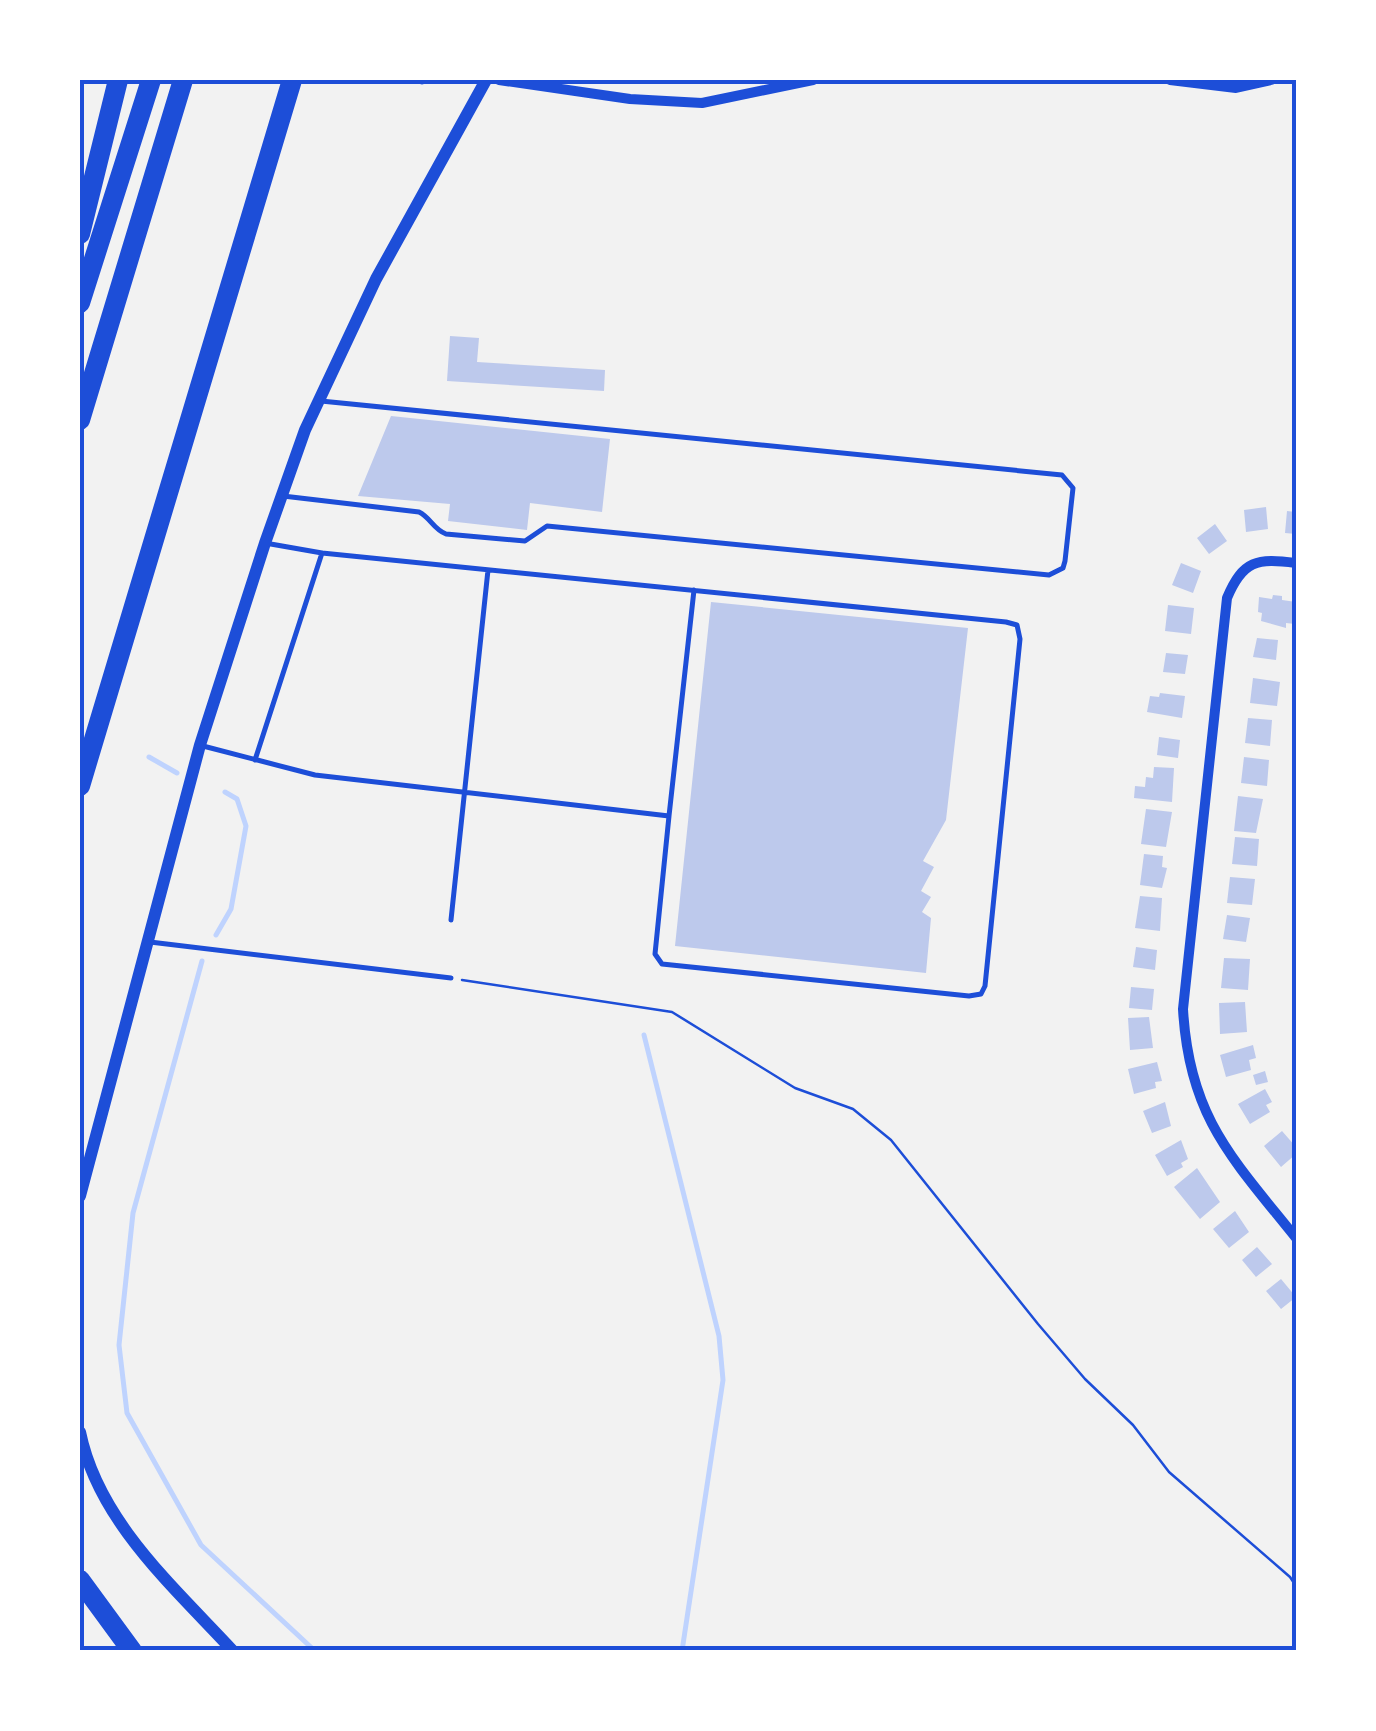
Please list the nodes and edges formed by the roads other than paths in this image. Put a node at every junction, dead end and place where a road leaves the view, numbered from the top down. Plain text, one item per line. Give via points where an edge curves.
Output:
1 (118, 80) edge
2 (150, 80) edge
3 (183, 80) edge
4 (292, 80) edge
5 (486, 80) edge
6 (499, 80) edge
7 (813, 80) edge
8 (1170, 80) edge
9 (1271, 80) edge
10 (80, 234) edge
11 (80, 303) edge
12 (318, 401) junction
13 (80, 420) edge
14 (282, 496) junction
15 (265, 543) junction
16 (322, 553) junction
17 (1296, 562) edge
18 (488, 570) junction
19 (694, 590) junction
20 (200, 746) junction
21 (255, 760) junction
22 (80, 786) edge
23 (464, 792) junction
24 (669, 816) junction
25 (451, 920) dead end
26 (147, 941) junction
27 (451, 978) road end
28 (80, 1196) edge
29 (1296, 1238) edge
30 (80, 1432) edge
31 (80, 1580) edge
32 (132, 1651) edge
33 (233, 1651) edge

1 - 10 highway
2 - 11 highway
3 - 13 highway
4 - 22 highway
5 - 12 street via 376,278
6 - 7 street via 702,103
8 - 9 street via 1236,88
12 - 14 street
12 - 14 lane via 1062,475 1072,488 1066,561 1049,576 546,526 525,541 446,534 419,512
14 - 15 street
15 - 16 lane
15 - 20 street
16 - 18 lane
16 - 21 lane
17 - 29 street via 1250,564 1227,598 1183,1009 1196,1093 1224,1148
18 - 19 lane
18 - 23 lane
19 - 24 lane
19 - 24 lane via 1017,626 984,990 969,996 662,964 656,954
20 - 21 lane
20 - 26 street
21 - 23 lane via 316,776
23 - 24 lane
23 - 25 lane
26 - 27 lane
26 - 28 street
30 - 33 street via 96,1481 128,1532
31 - 32 highway

